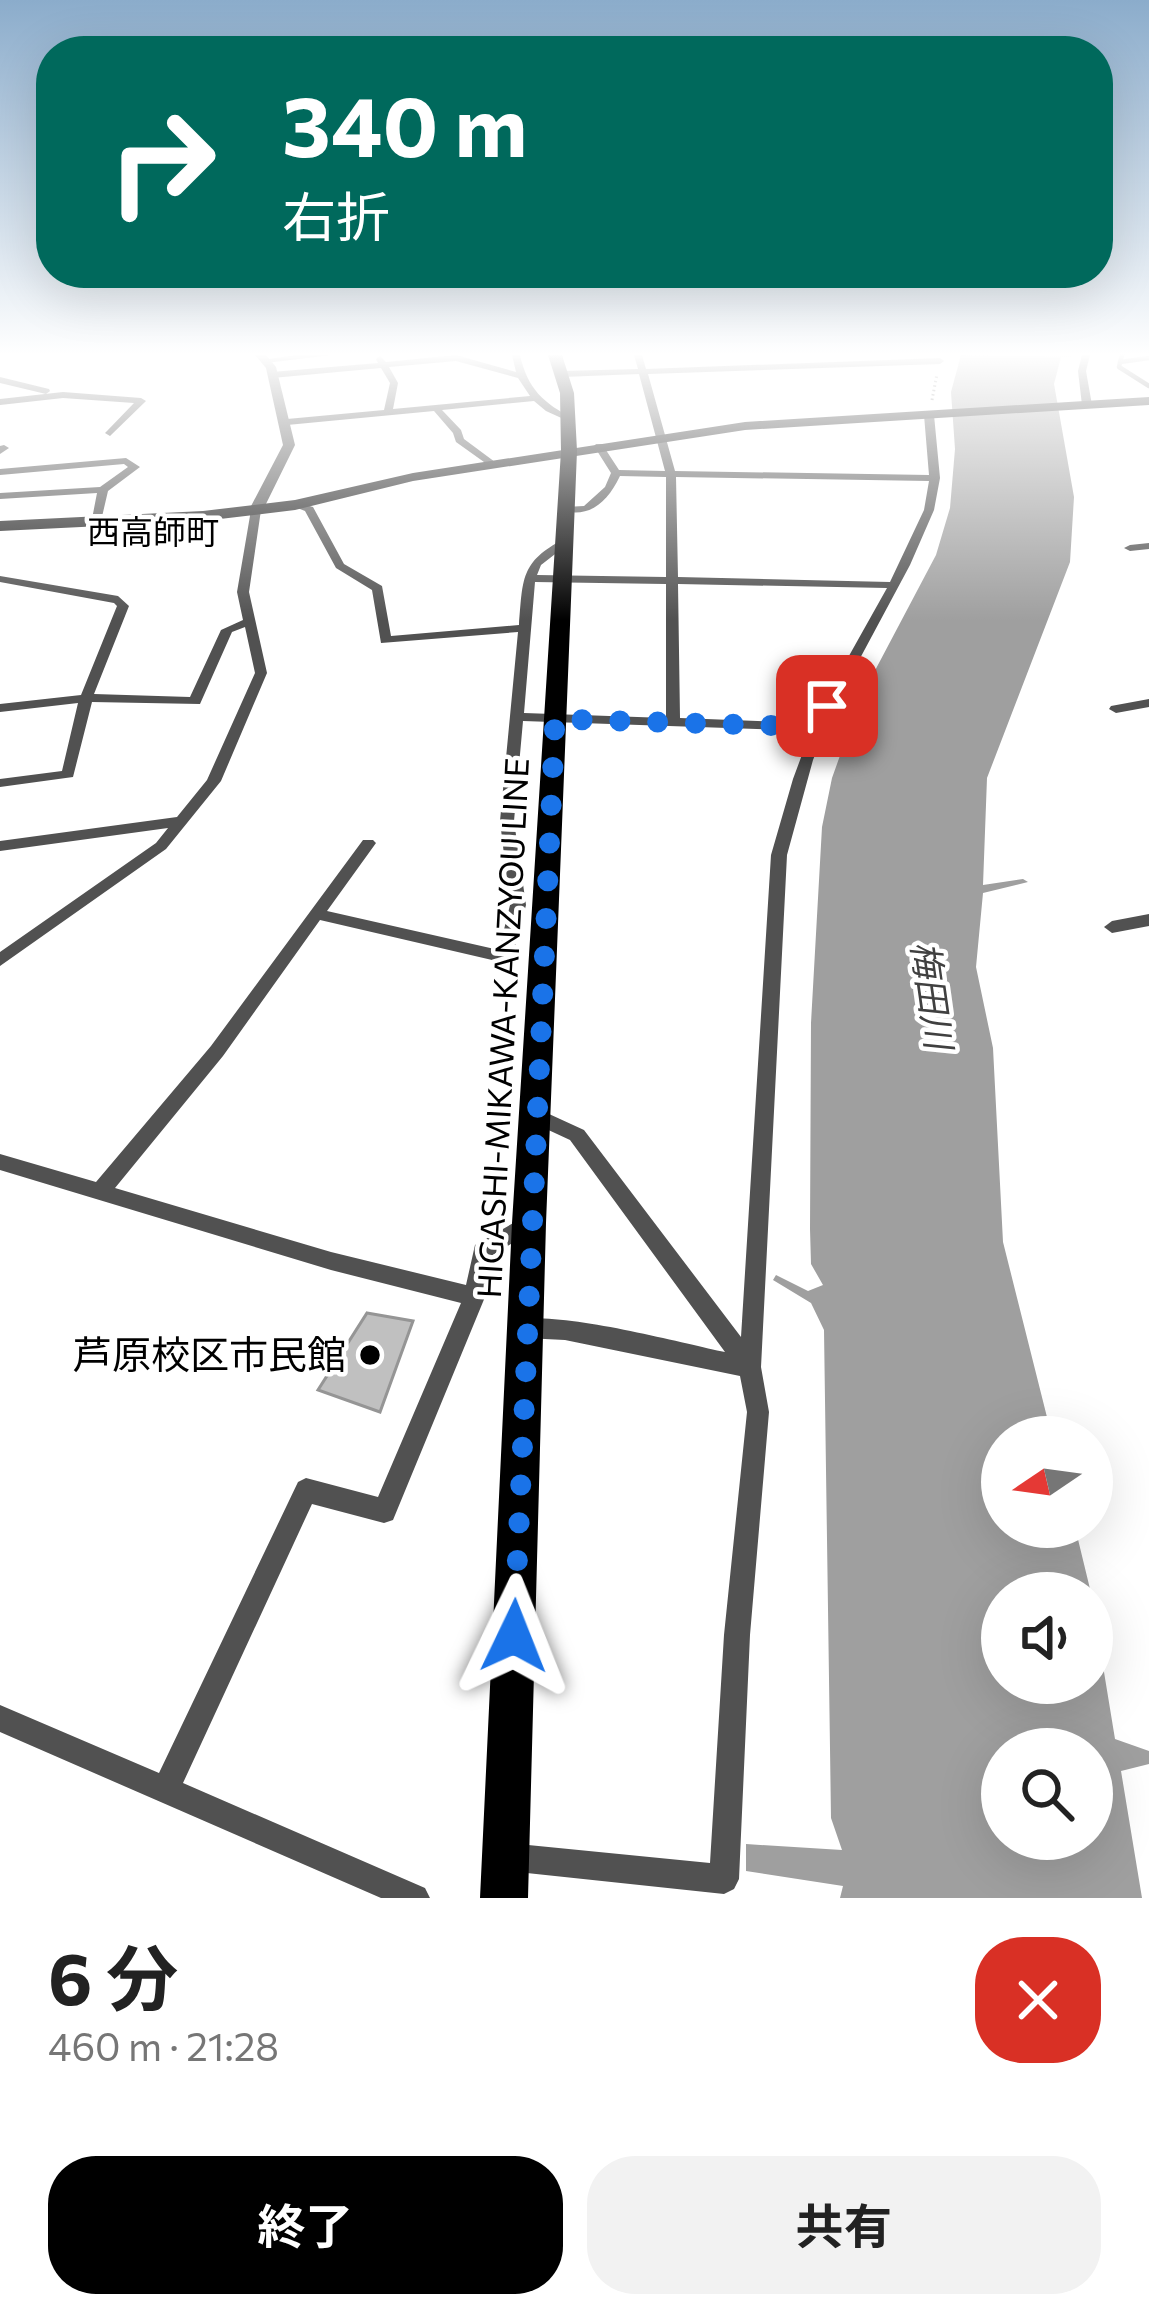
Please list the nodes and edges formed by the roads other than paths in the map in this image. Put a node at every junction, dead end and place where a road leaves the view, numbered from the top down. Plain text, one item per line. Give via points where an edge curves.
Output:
1 (287, 444) edge
2 (464, 444) edge
3 (582, 444) edge
4 (611, 444) edge
5 (665, 444) edge
6 (935, 444) edge
7 (584, 448) junction
8 (491, 464) junction
9 (0, 472) edge
10 (616, 473) junction
11 (671, 474) junction
12 (933, 478) junction
13 (104, 490) junction
14 (0, 496) edge
15 (295, 505) junction
16 (256, 510) junction
17 (566, 510) junction
18 (97, 519) junction
19 (0, 526) edge
20 (563, 542) junction
21 (1149, 546) edge
22 (1130, 548) dead end
23 (563, 577) junction
24 (530, 578) junction
25 (0, 579) edge
26 (671, 580) junction
27 (891, 584) junction
28 (248, 622) junction
29 (526, 628) junction
30 (86, 698) junction
31 (1149, 703) edge
32 (827, 706) junction
33 (0, 708) edge
34 (1116, 709) dead end
35 (518, 717) junction
36 (555, 719) junction
37 (673, 722) junction
38 (0, 783) edge
39 (183, 821) junction
40 (368, 844) dead end
41 (0, 846) edge
42 (316, 914) junction
43 (1149, 920) edge
44 (1112, 927) dead end
45 (0, 960) edge
46 (536, 1116) junction
47 (0, 1162) edge
48 (101, 1191) junction
49 (530, 1223) junction
50 (474, 1297) junction
51 (525, 1328) junction
52 (750, 1367) junction
53 (0, 1718) edge
54 (166, 1789) junction
55 (506, 1857) junction
56 (415, 1898) edge
57 (504, 1898) edge

1 - 16 street
2 - 8 street
3 - 7 main road, HIGASHI-MIKAWA-KANZYOU LINE
4 - 7 main road
5 - 11 street
6 - 12 street
7 - 8 main road
7 - 10 street
7 - 17 main road, HIGASHI-MIKAWA-KANZYOU LINE
8 - 15 main road
9 - 13 street via 126,461 135,467
10 - 11 street
10 - 17 street via 587,509
11 - 12 street
11 - 26 street
12 - 27 street via 914,544
13 - 14 street
13 - 18 street
15 - 16 main road
15 - 29 street via 309,509 340,566 378,588 385,640
16 - 18 main road
16 - 28 street via 243,592
17 - 20 main road, HIGASHI-MIKAWA-KANZYOU LINE
18 - 19 main road
20 - 23 main road, HIGASHI-MIKAWA-KANZYOU LINE
20 - 24 street
21 - 22 street
23 - 24 street
23 - 26 street
23 - 36 main road, HIGASHI-MIKAWA-KANZYOU LINE
24 - 29 street
25 - 30 street via 118,600 123,607
26 - 27 street
26 - 37 street
27 - 32 street
28 - 30 street via 227,630 195,701
28 - 39 street via 261,674 214,782
29 - 35 street
30 - 33 street
30 - 38 street via 68,774
31 - 34 street
32 - 37 street via 790,726
32 - 52 street via 779,855
35 - 36 street
35 - 42 street via 507,821 518,905 505,957
36 - 37 street
36 - 46 main road, HIGASHI-MIKAWA-KANZYOU LINE
39 - 41 street
39 - 45 street via 119,880
40 - 42 street
42 - 48 street
43 - 44 street
46 - 49 main road, HIGASHI-MIKAWA-KANZYOU LINE
46 - 52 street via 578,1135
47 - 48 street
48 - 50 street
49 - 50 street via 482,1251
49 - 51 main road, HIGASHI-MIKAWA-KANZYOU LINE
50 - 54 street via 384,1511 306,1490
51 - 52 street
51 - 55 main road, HIGASHI-MIKAWA-KANZYOU LINE
52 - 55 street via 758,1412 724,1879
53 - 54 street
54 - 56 street
55 - 57 main road, HIGASHI-MIKAWA-KANZYOU LINE

